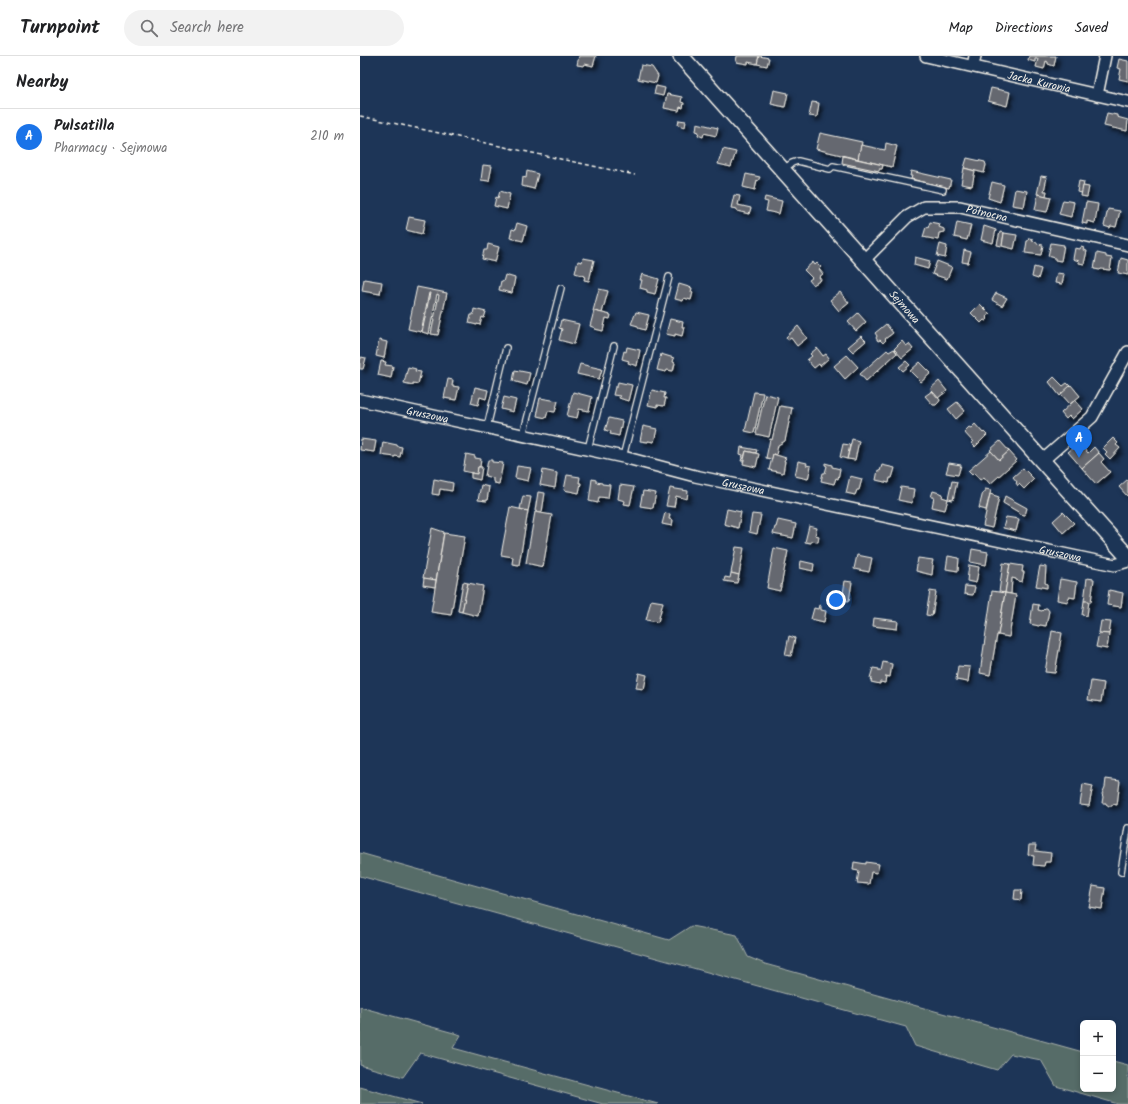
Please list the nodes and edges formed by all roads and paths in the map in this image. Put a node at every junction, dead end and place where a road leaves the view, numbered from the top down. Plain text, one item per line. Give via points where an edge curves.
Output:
1 (681, 56) edge
2 (926, 56) edge
3 (1105, 56) edge
4 (974, 61) edge
5 (1097, 95) junction
6 (1128, 102) edge
7 (360, 116) edge
8 (783, 170) junction
9 (635, 175) dead end
10 (943, 190) dead end
11 (1128, 245) edge
12 (864, 260) junction
13 (669, 277) dead end
14 (560, 288) dead end
15 (614, 346) dead end
16 (506, 348) dead end
17 (1128, 352) edge
18 (360, 400) edge
19 (487, 427) junction
20 (523, 435) junction
21 (588, 449) junction
22 (624, 457) junction
23 (1042, 461) junction
24 (1128, 557) edge
25 (1128, 561) edge
26 (1128, 828) edge
27 (1121, 872) dead end

1 - 8 main road, Sejmowa
2 - 4 street, Jacka Kuronia
3 - 5 street
4 - 5 street, Jacka Kuronia
5 - 6 street, Jacka Kuronia
7 - 9 path
8 - 10 lane via 798,161
8 - 12 main road, Sejmowa
11 - 12 street, Północna via 960,207 924,207 907,217
12 - 23 main road, Sejmowa
13 - 22 lane
14 - 20 lane
15 - 21 lane
16 - 19 lane
17 - 23 street via 1092,417
18 - 19 street, Gruszowa
19 - 20 street, Gruszowa
20 - 21 street, Gruszowa
21 - 22 street, Gruszowa
22 - 25 street, Gruszowa via 695,476 1115,565
23 - 24 main road, Sejmowa
26 - 27 lane

